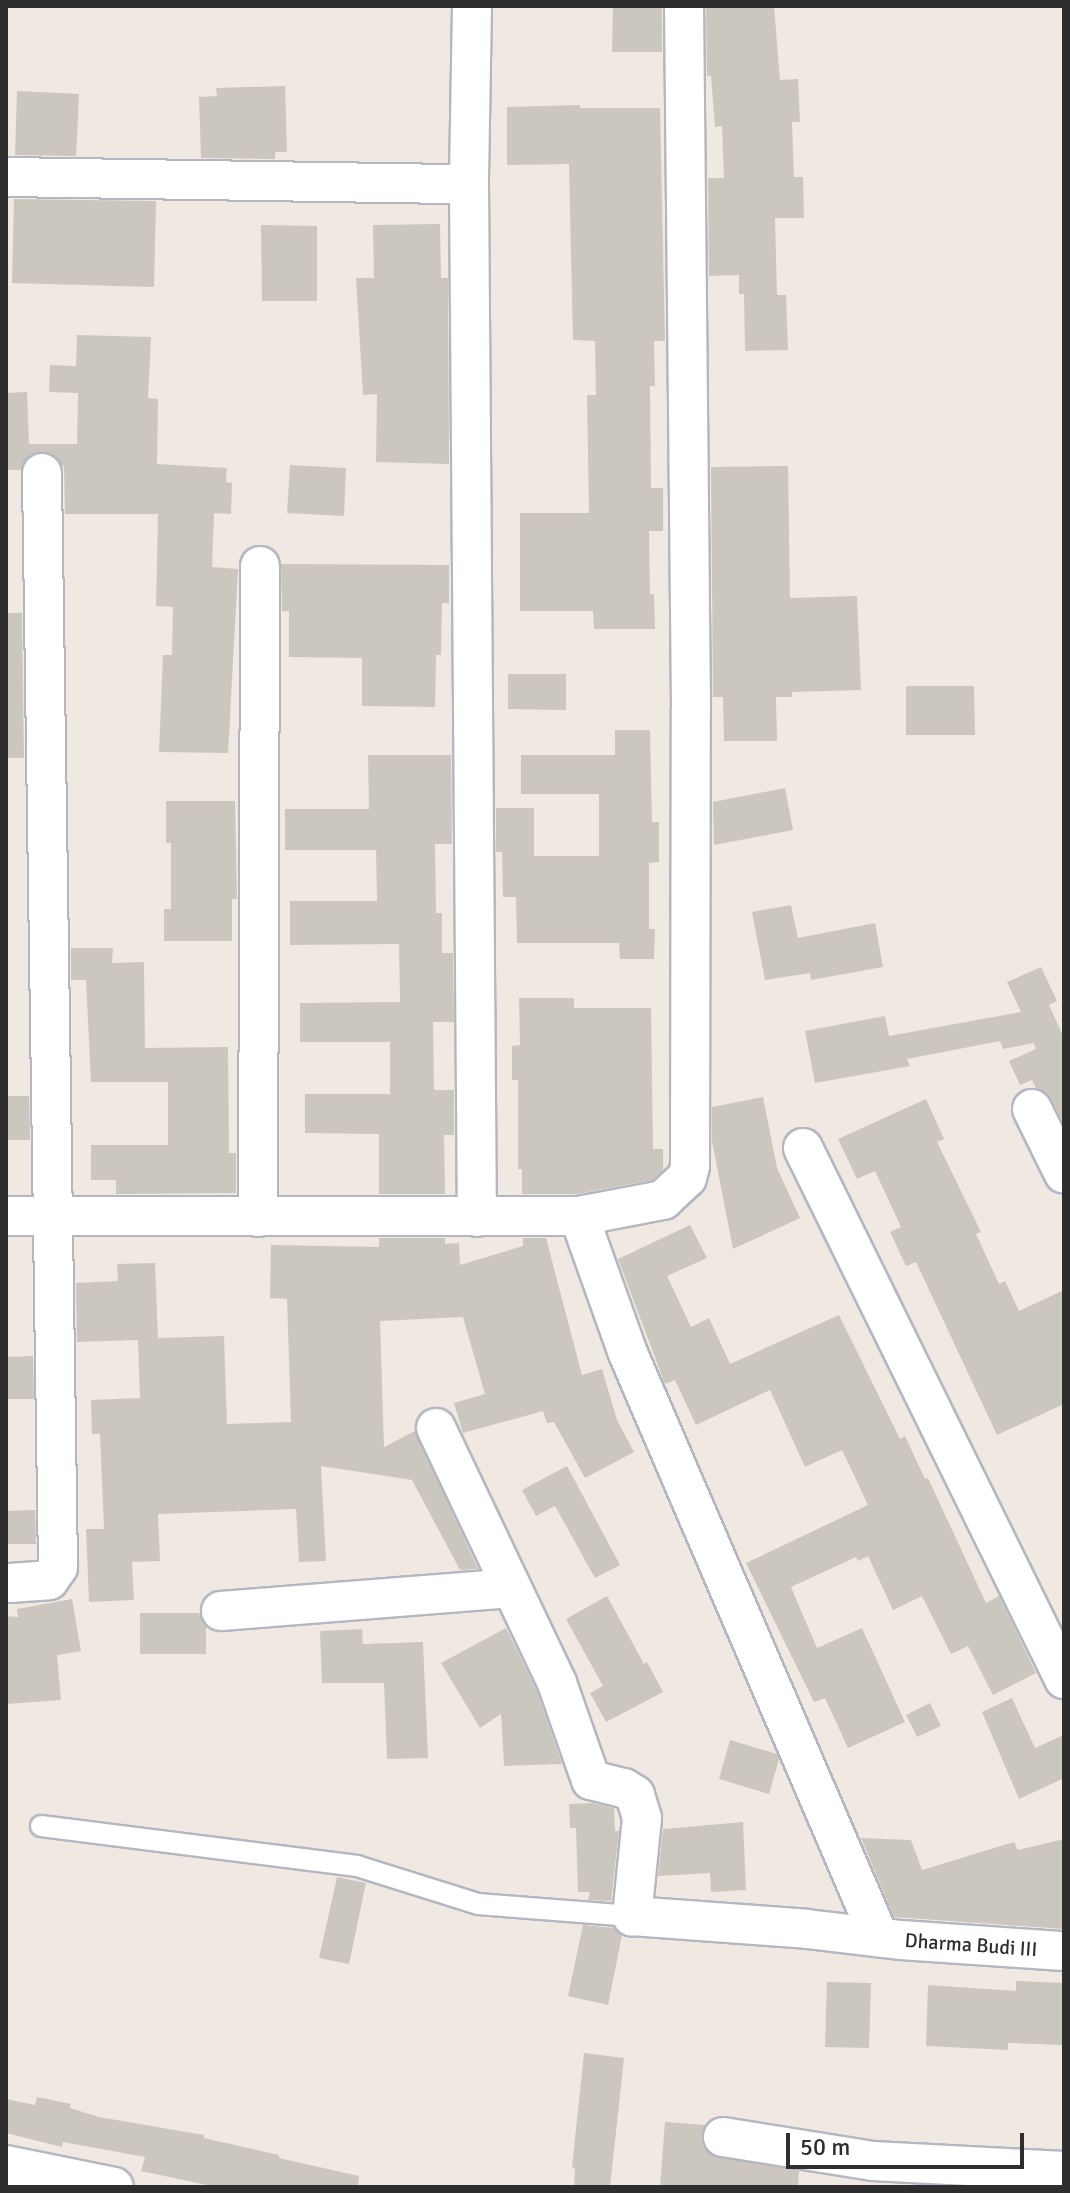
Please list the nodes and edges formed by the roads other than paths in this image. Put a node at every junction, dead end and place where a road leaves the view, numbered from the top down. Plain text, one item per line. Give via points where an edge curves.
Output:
1 (472, 6) edge
2 (684, 6) edge
3 (6, 177) edge
4 (469, 184) junction
5 (42, 473) dead end
6 (260, 566) dead end
7 (1032, 1109) dead end
8 (803, 1148) dead end
9 (1064, 1174) edge
10 (55, 1214) junction
11 (6, 1216) edge
12 (579, 1216) junction
13 (258, 1217) junction
14 (477, 1217) junction
15 (436, 1428) dead end
16 (10, 1583) dead end
17 (511, 1588) junction
18 (221, 1611) dead end
19 (1064, 1679) edge
20 (41, 1826) dead end
21 (632, 1916) junction
22 (879, 1937) junction
23 (1064, 1951) edge
24 (723, 2137) dead end
25 (1064, 2171) edge
26 (28, 2174) edge
27 (114, 2187) edge

1 - 4 street
2 - 12 street via 690,1166 676,1191 663,1200
3 - 4 street
4 - 14 street
5 - 10 street
6 - 13 street
7 - 9 street
8 - 19 street
10 - 11 street
10 - 13 street
10 - 16 street via 58,1567 49,1580
12 - 14 street
12 - 22 street via 627,1351
13 - 14 street
15 - 17 street
17 - 18 street
17 - 21 street via 557,1683 591,1780 624,1788 640,1807
20 - 21 lane via 357,1866 478,1904
21 - 22 street, Dharma Budi III
22 - 23 street, Dharma Budi III
24 - 25 street via 873,2161
26 - 27 street

